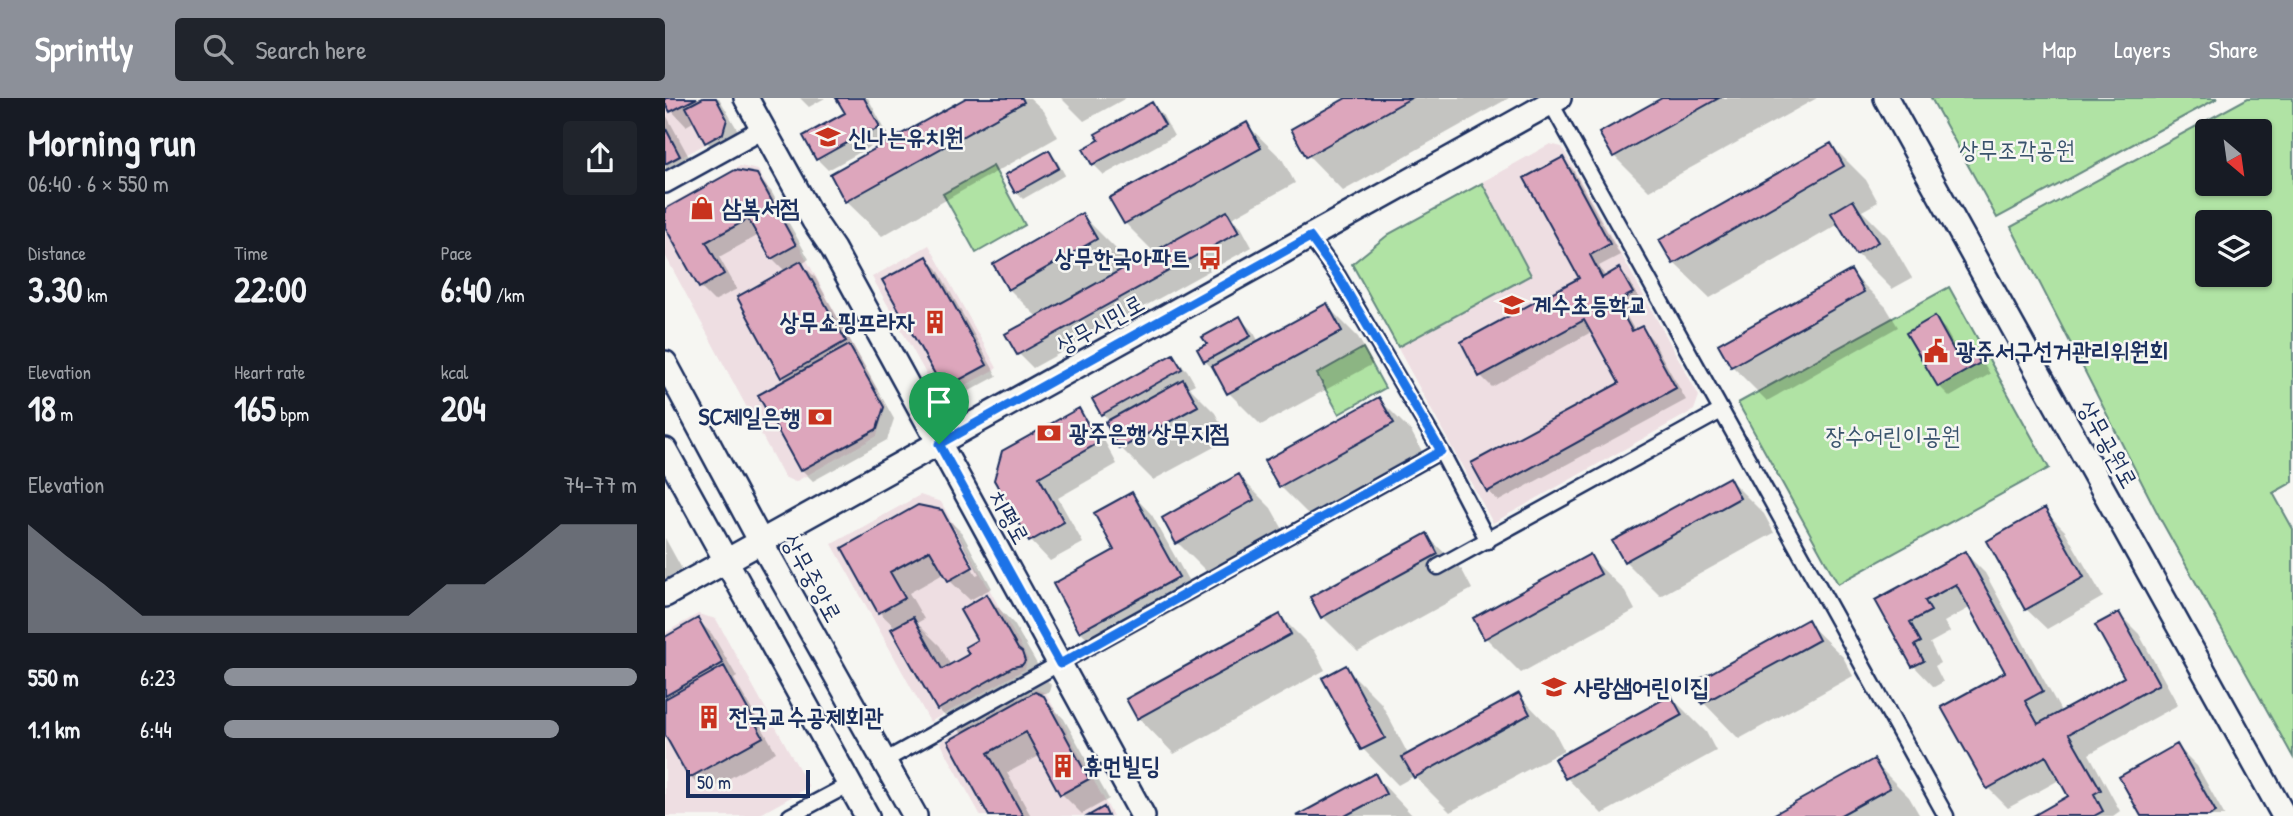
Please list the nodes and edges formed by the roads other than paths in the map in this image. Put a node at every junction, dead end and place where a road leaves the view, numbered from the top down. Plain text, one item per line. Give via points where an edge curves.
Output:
1 (746, 98) edge
2 (1886, 98) edge
3 (1552, 100) edge
4 (763, 130) junction
5 (665, 183) edge
6 (1310, 237) junction
7 (665, 363) edge
8 (1721, 411) junction
9 (939, 444) junction
10 (665, 450) edge
11 (1441, 451) junction
12 (1488, 541) junction
13 (761, 542) junction
14 (727, 561) junction
15 (1438, 568) dead end
16 (665, 596) edge
17 (1060, 664) junction
18 (884, 761) junction
19 (850, 784) junction
20 (790, 816) edge
21 (867, 816) edge
22 (915, 816) edge
23 (1143, 816) edge
24 (1946, 816) edge
25 (2284, 816) edge

1 - 4 street, 치평로
2 - 25 street, 상무공원로
3 - 6 street, 상무시민로
3 - 8 street
4 - 5 street
4 - 9 street, 치평로
6 - 9 street, 상무시민로
6 - 11 street via 1338,276
7 - 13 street, 상무중앙로
8 - 12 street
8 - 24 street
9 - 13 street, 상무시민로
9 - 17 street, 치평로
10 - 14 street
11 - 12 street
11 - 17 street
12 - 15 street
13 - 14 street, 상무시민로
13 - 18 street, 상무중앙로
14 - 16 street, 상무시민로
14 - 19 street
17 - 18 street
17 - 23 street, 치평로
18 - 22 street, 상무중앙로
19 - 20 street
19 - 21 street

